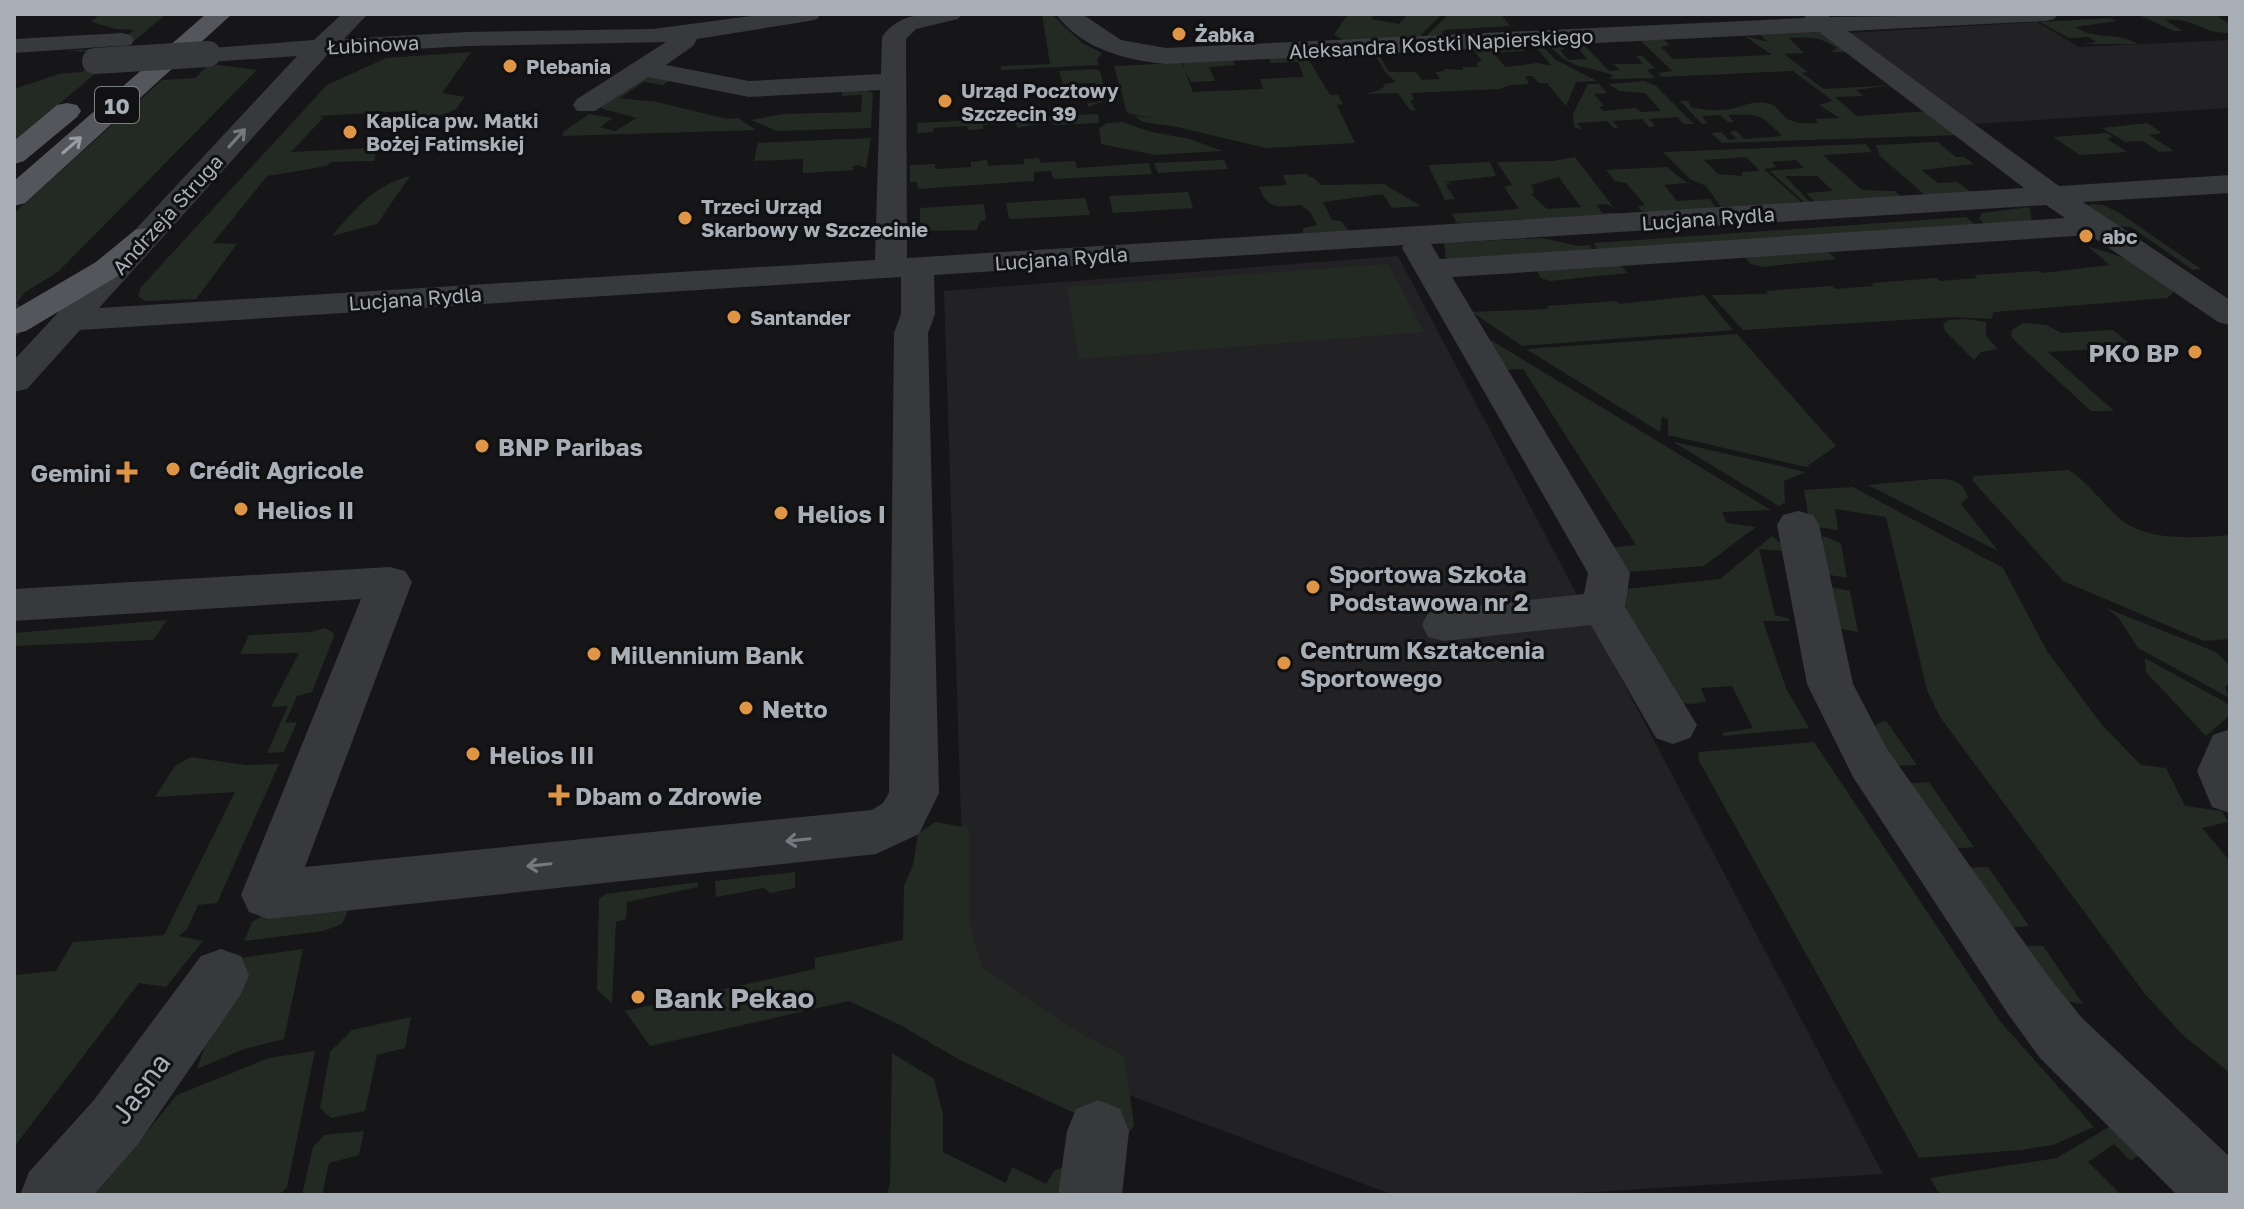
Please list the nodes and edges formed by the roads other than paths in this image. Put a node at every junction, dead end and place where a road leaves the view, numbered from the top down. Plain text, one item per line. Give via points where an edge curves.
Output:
1 (809, 14) edge
2 (950, 14) edge
3 (1068, 14) edge
4 (2046, 14) edge
5 (1877, 18) edge
6 (1818, 19) edge
7 (1336, 23) dead end
8 (225, 24) edge
9 (732, 25) junction
10 (333, 27) edge
11 (160, 33) dead end
12 (681, 41) junction
13 (1318, 49) junction
14 (16, 54) edge
15 (644, 69) junction
16 (893, 81) junction
17 (586, 105) dead end
18 (14, 155) edge
19 (2230, 184) edge
20 (2192, 187) junction
21 (2052, 195) junction
22 (14, 197) edge
23 (2230, 211) edge
24 (2096, 225) junction
25 (1411, 236) junction
26 (146, 237) junction
27 (904, 268) junction
28 (1430, 269) junction
29 (2230, 315) edge
30 (70, 320) junction
31 (14, 324) edge
32 (14, 381) edge
33 (1798, 525) dead end
34 (14, 605) edge
35 (1603, 608) junction
36 (1444, 625) dead end
37 (1673, 725) dead end
38 (2230, 749) edge
39 (2230, 792) edge
40 (221, 975) dead end
41 (1098, 1131) dead end
42 (52, 1195) edge
43 (1090, 1195) edge
44 (2223, 1195) edge

1 - 9 street, Łubinowa
2 - 16 street via 897,31
3 - 13 street, Aleksandra Kostki Napierskiego via 1103,42 1140,54
4 - 5 street, Aleksandra Kostki Napierskiego
5 - 6 street, Aleksandra Kostki Napierskiego
6 - 13 street, Aleksandra Kostki Napierskiego
6 - 21 street
7 - 13 street
8 - 10 street, Łubinowa
8 - 14 street, Łubinowa via 122,40 64,28
22 -> 8 main road, 10
9 - 10 street, Łubinowa
9 - 12 street, Łubinowa
10 - 12 street, Łubinowa via 467,39
10 - 14 street, Łubinowa, bridge via 208,54 95,61
26 -> 10 street, Andrzeja Struga
11 - 18 main road, 10
12 - 15 street
15 - 16 street via 749,89
15 - 17 street
16 - 27 street
19 - 20 street, Lucjana Rydla
20 - 21 street, Lucjana Rydla
20 - 23 street
21 - 24 street
21 - 25 street, Lucjana Rydla
24 - 28 street
24 - 29 street
25 - 27 street, Lucjana Rydla
25 - 28 street
26 - 30 street, Andrzeja Struga
26 - 31 main road via 116,264
27 - 30 street, Lucjana Rydla
27 -> 34 street via 918,314 911,333 914,793 907,814 876,832 268,895 390,582
28 - 35 street via 1609,573
30 - 32 street, Andrzeja Struga
33 - 44 street via 1830,684 1870,763 2061,1038
35 - 36 street
35 - 37 street
38 - 39 street via 2222,771
40 - 42 street, Jasna via 116,1122
41 - 43 street

